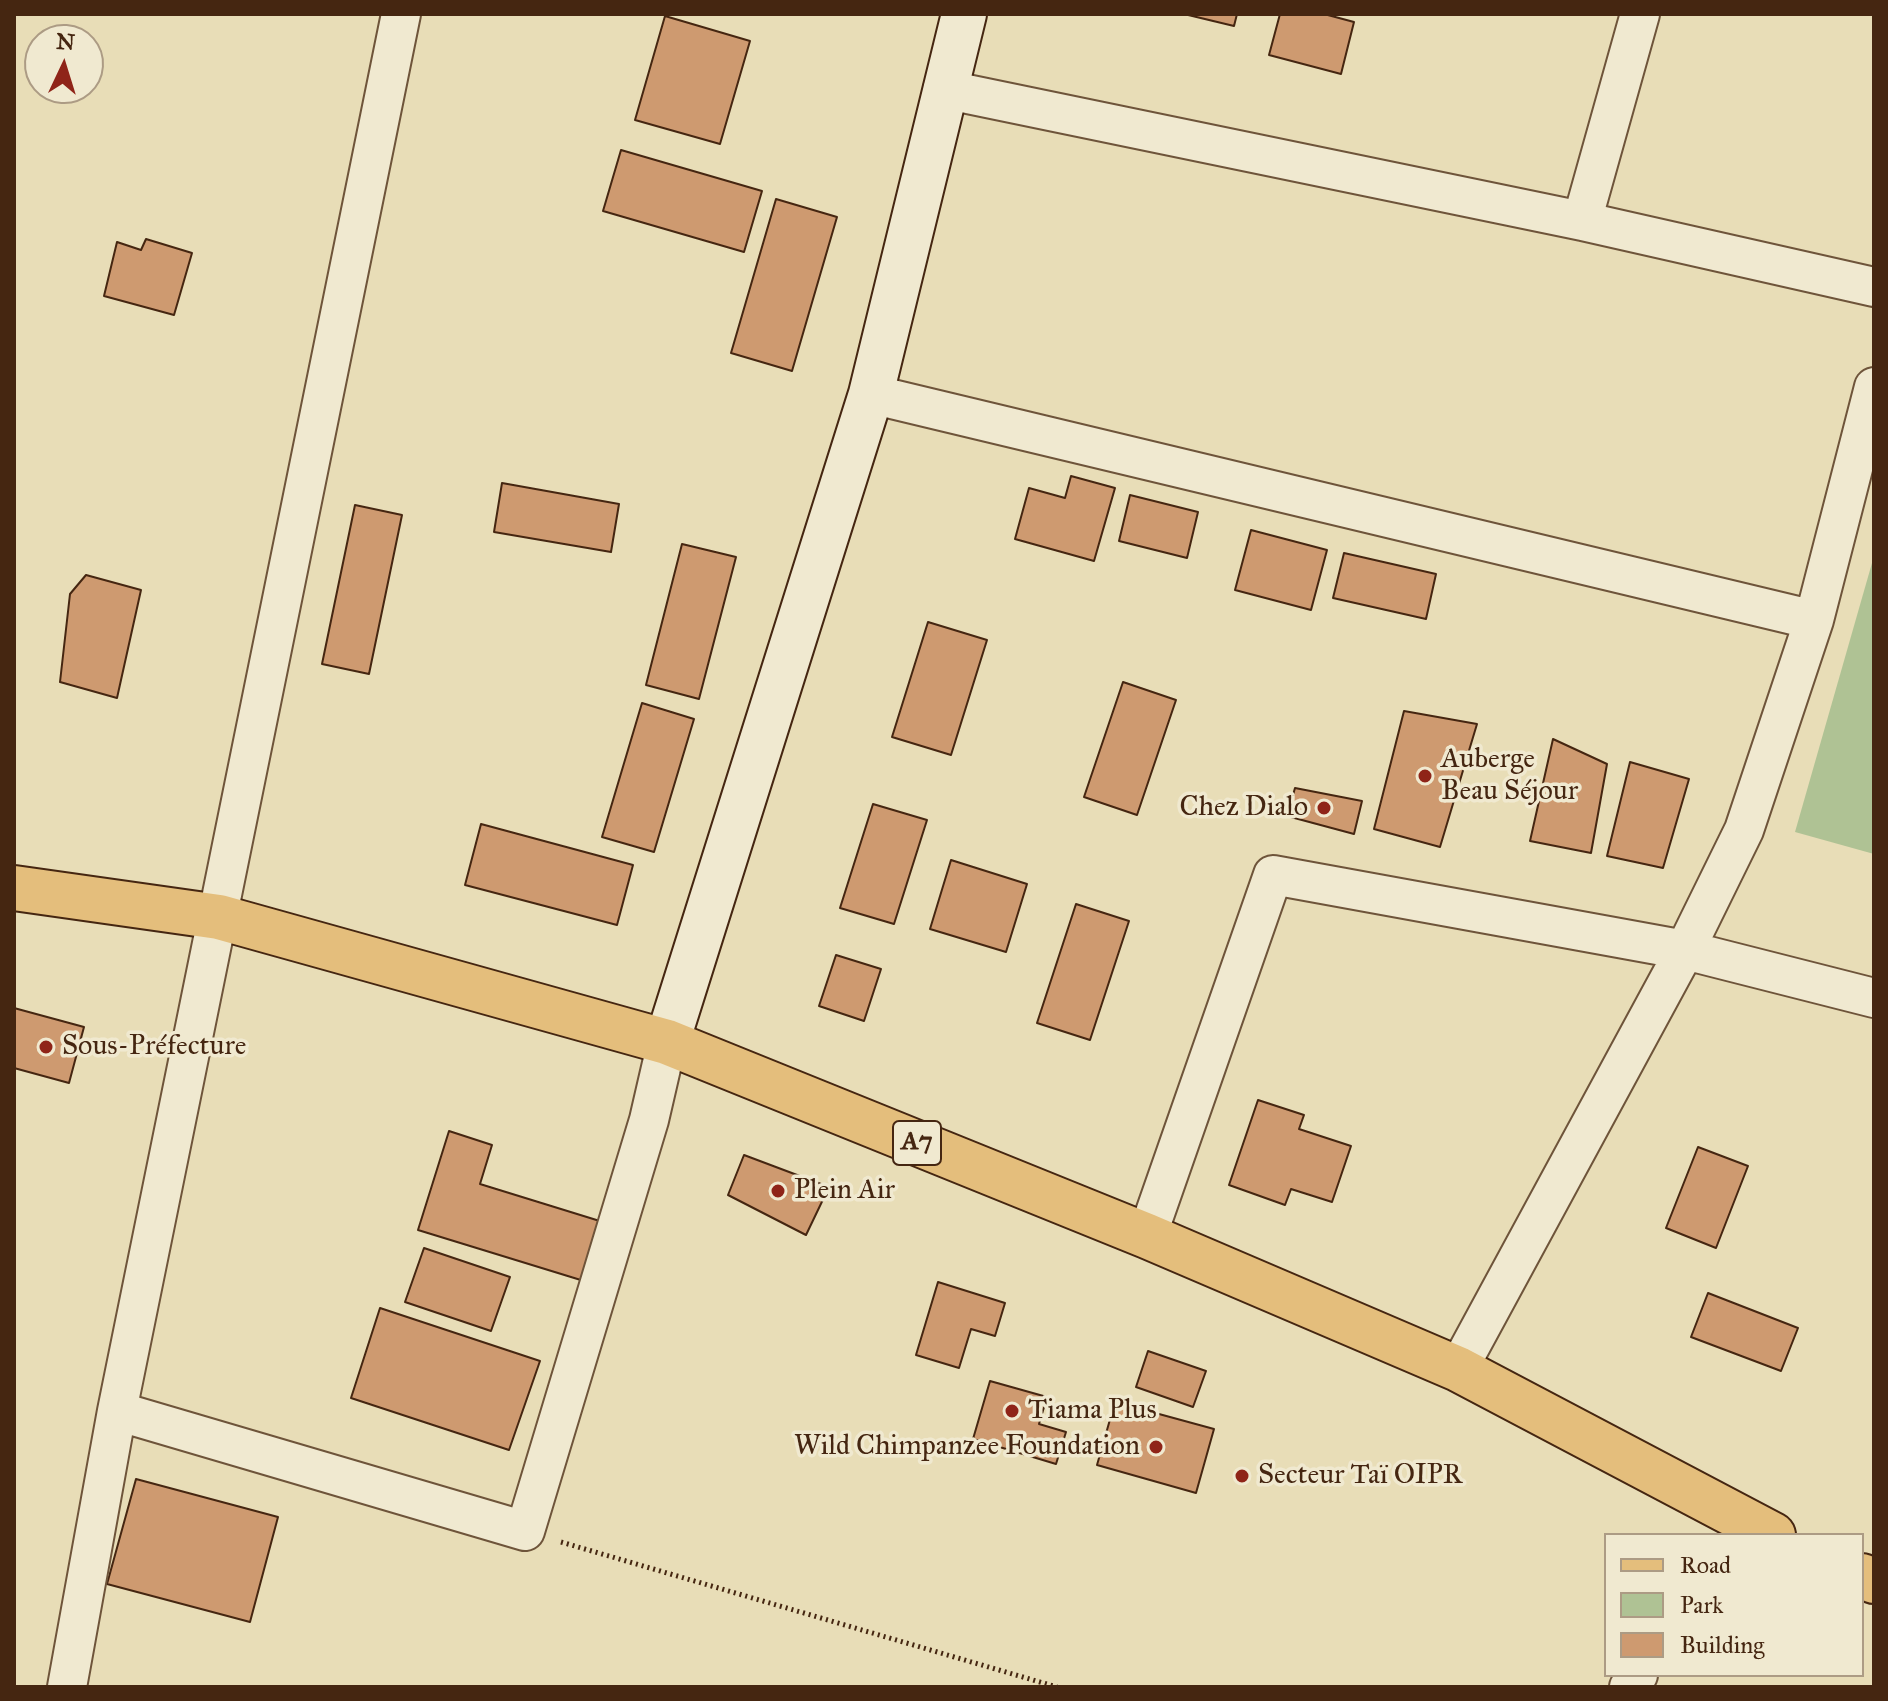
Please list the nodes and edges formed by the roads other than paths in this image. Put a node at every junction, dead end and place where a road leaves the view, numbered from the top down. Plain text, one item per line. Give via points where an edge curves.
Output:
1 (401, 14) edge
2 (964, 14) edge
3 (1640, 14) edge
4 (943, 89) junction
5 (1582, 221) junction
6 (1874, 287) edge
7 (1874, 387) edge
8 (871, 394) junction
9 (1814, 620) junction
10 (14, 888) edge
11 (219, 917) junction
12 (1685, 950) junction
13 (1874, 998) edge
14 (667, 1042) junction
15 (1147, 1236) junction
16 (1458, 1369) junction
17 (117, 1411) junction
18 (1753, 1531) edge
19 (67, 1687) edge

1 - 11 street
2 - 4 street
3 - 5 street
4 - 5 street
4 - 8 street
5 - 6 street
7 - 9 street
8 - 9 street
8 - 14 street
9 - 12 street via 1744,830
10 - 11 main road, A7
11 - 14 main road, A7
11 - 17 street
12 - 13 street
12 - 15 street via 1273,875
12 - 16 street
14 - 15 main road, A7
14 - 17 street via 649,1120 525,1531
15 - 16 main road, A7
16 - 18 main road, A7
17 - 19 street

